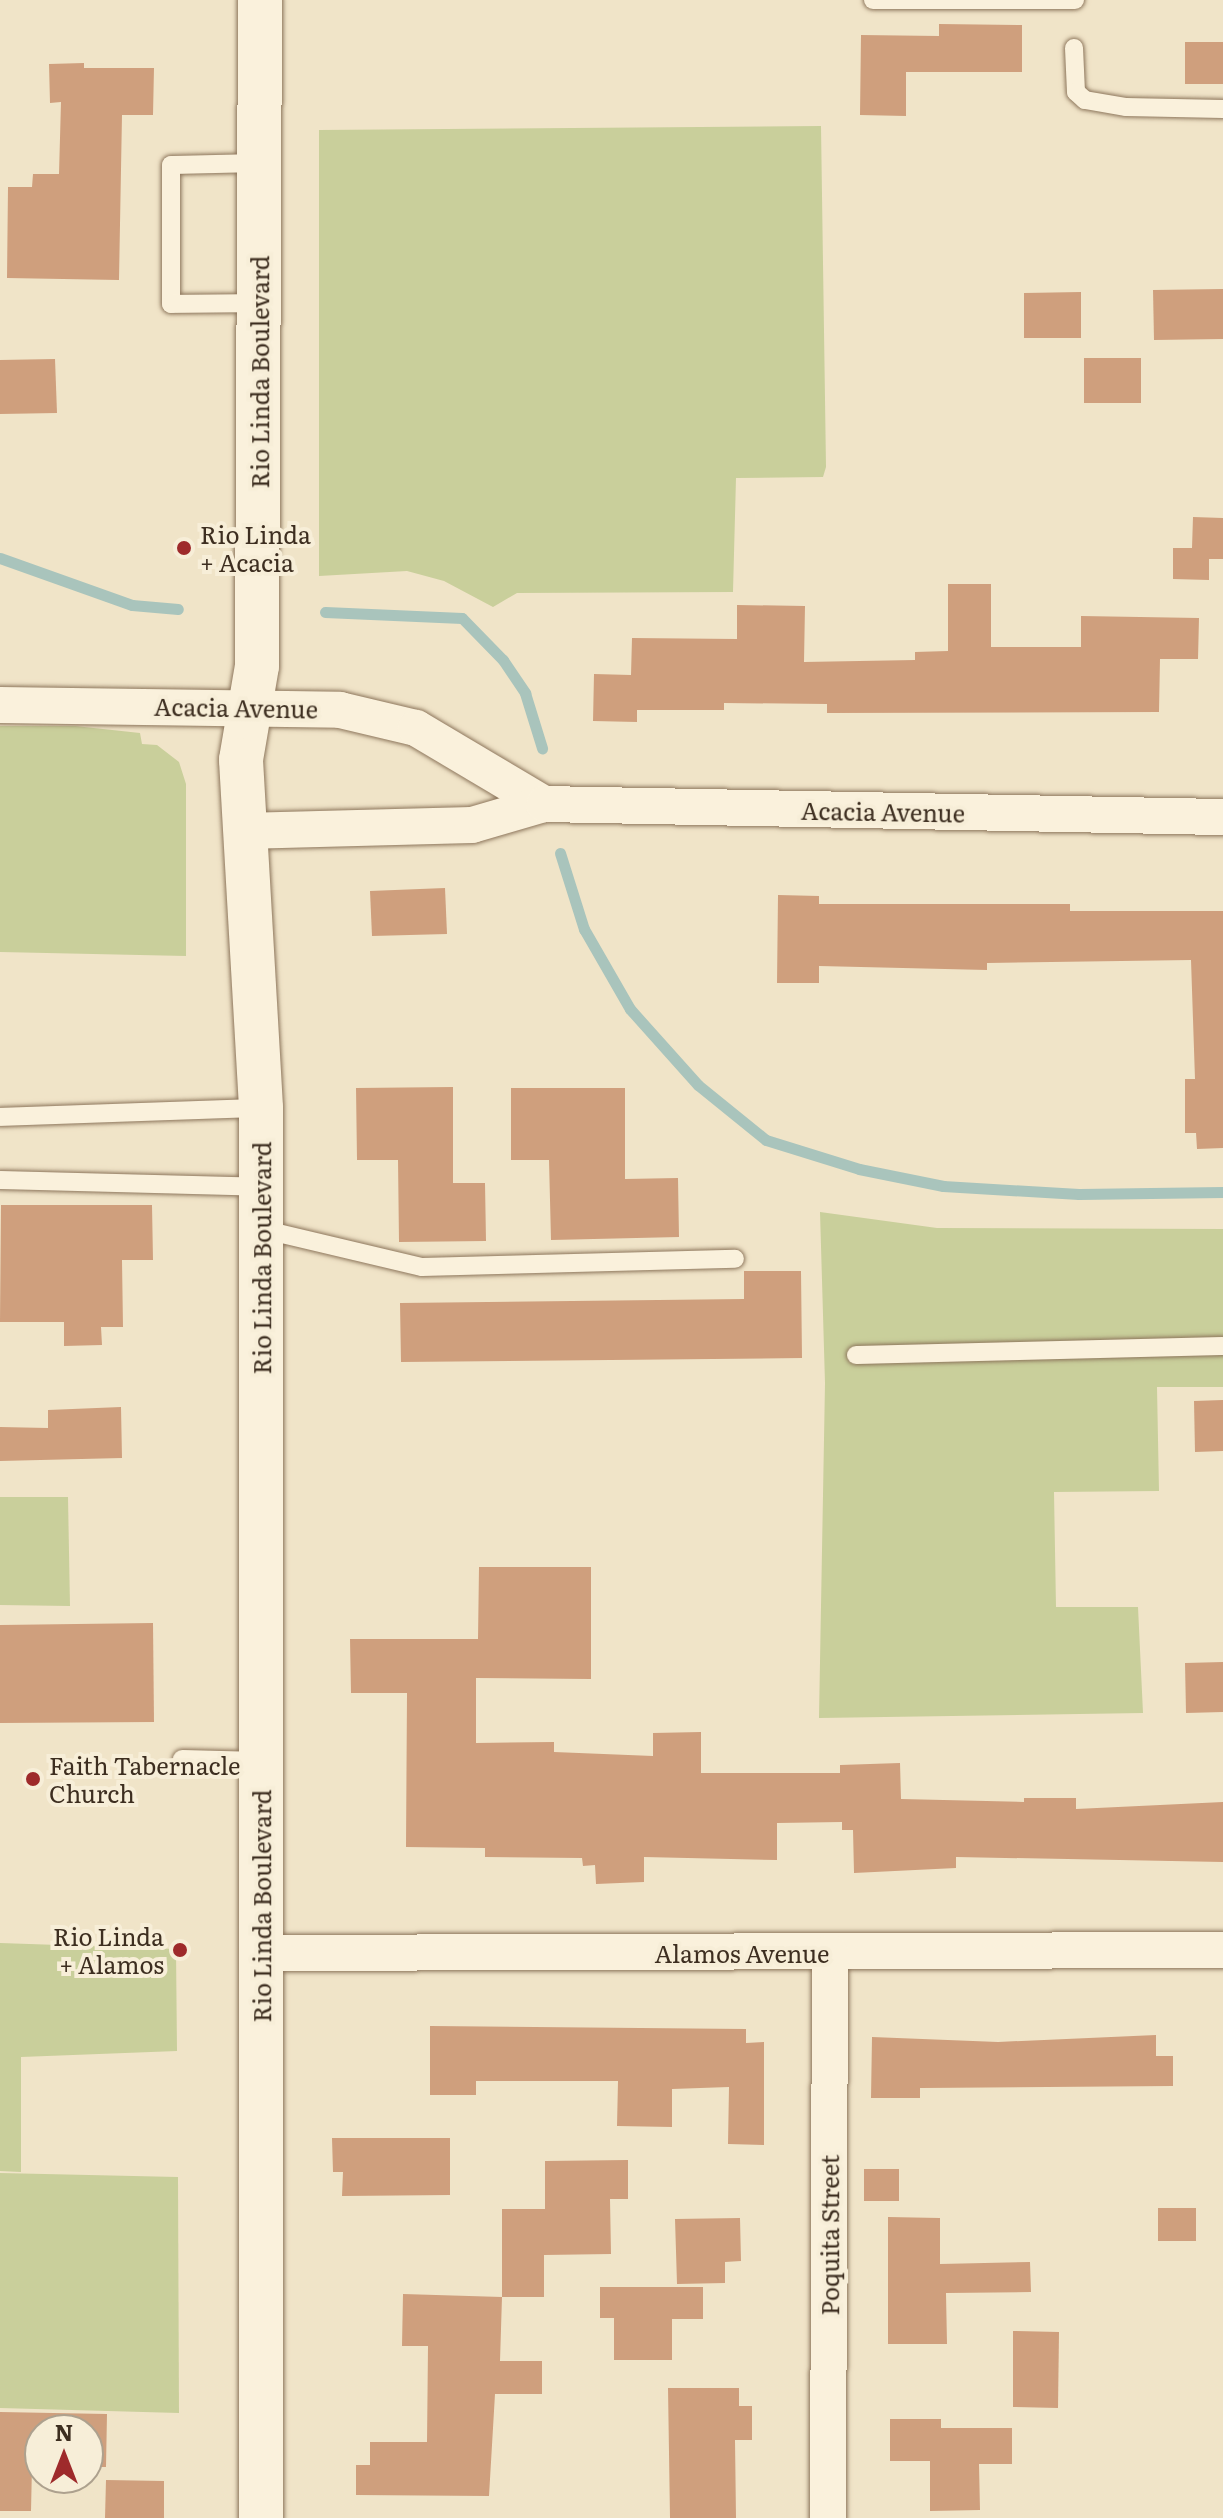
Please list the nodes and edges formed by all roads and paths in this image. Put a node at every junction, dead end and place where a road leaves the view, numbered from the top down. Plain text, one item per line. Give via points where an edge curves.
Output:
1 (260, 0) edge
2 (873, 0) edge
3 (1075, 0) edge
4 (1074, 48) dead end
5 (1223, 109) edge
6 (260, 163) junction
7 (260, 303) junction
8 (0, 705) edge
9 (250, 707) junction
10 (544, 804) junction
11 (1223, 817) edge
12 (243, 831) junction
13 (261, 1108) junction
14 (0, 1117) edge
15 (0, 1180) edge
16 (261, 1187) junction
17 (261, 1229) junction
18 (735, 1259) dead end
19 (1223, 1346) edge
20 (856, 1355) dead end
21 (182, 1759) dead end
22 (261, 1761) junction
23 (1223, 1950) edge
24 (261, 1953) junction
25 (830, 1953) junction
26 (261, 2518) edge
27 (828, 2518) edge

1 - 6 main road, Rio Linda Boulevard
2 - 3 lane
4 - 5 lane via 1076,92 1085,100 1126,107
6 - 7 main road, Rio Linda Boulevard
6 - 7 lane via 171,165 171,304
7 - 9 main road, Rio Linda Boulevard via 257,666
8 - 9 street, Acacia Avenue
9 - 10 street, Acacia Avenue via 340,710 416,728
9 - 12 main road, Rio Linda Boulevard via 241,760
10 - 11 street, Acacia Avenue
10 - 12 street, Acacia Avenue via 472,825
12 - 13 main road, Rio Linda Boulevard
13 - 14 lane
13 - 16 main road, Rio Linda Boulevard
15 - 16 lane
16 - 17 main road, Rio Linda Boulevard
17 - 18 lane via 422,1267
17 - 22 main road, Rio Linda Boulevard
19 - 20 lane
21 - 22 lane
22 - 24 main road, Rio Linda Boulevard
23 - 25 street, Alamos Avenue
24 - 25 street, Alamos Avenue
24 - 26 main road, Rio Linda Boulevard
25 - 27 street, Poquita Street

